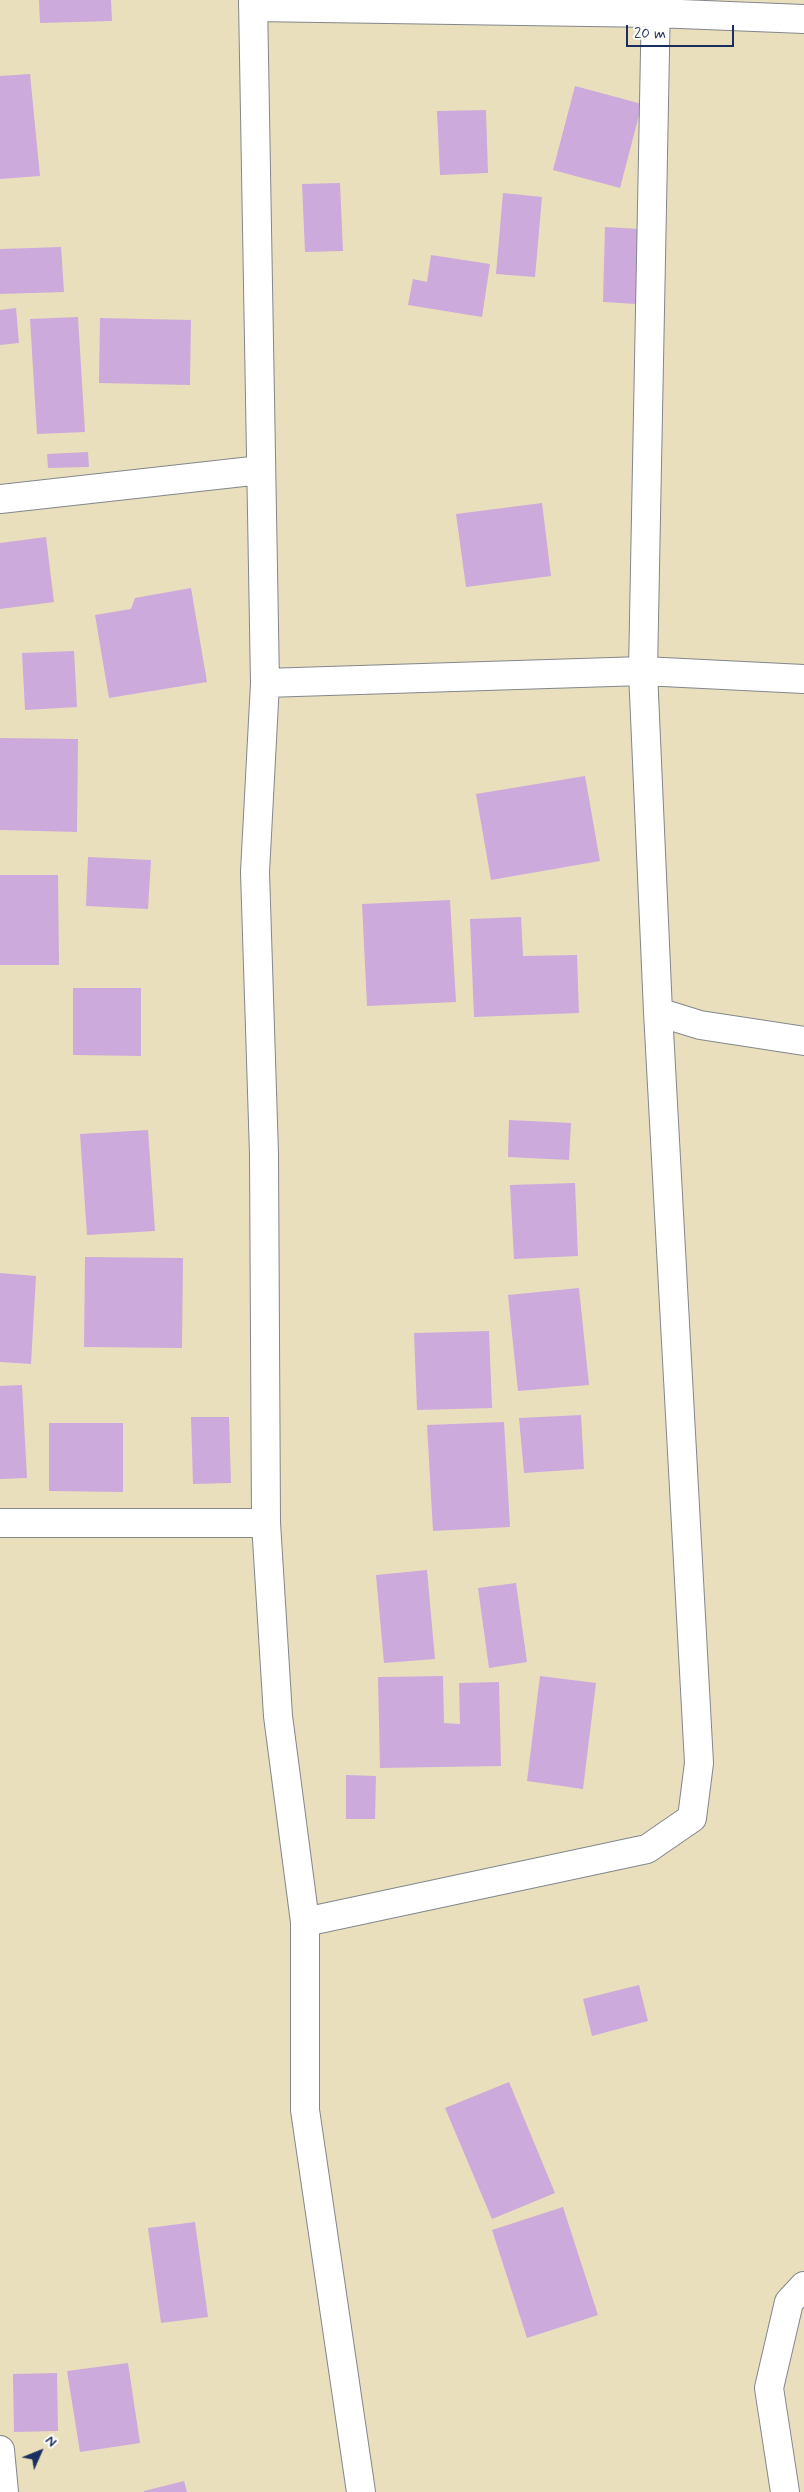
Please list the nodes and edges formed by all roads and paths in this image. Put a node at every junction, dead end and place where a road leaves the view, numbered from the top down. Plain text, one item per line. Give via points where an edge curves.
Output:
1 (253, 3) edge
2 (656, 6) edge
3 (804, 19) edge
4 (261, 470) junction
5 (0, 499) edge
6 (643, 671) junction
7 (804, 679) edge
8 (265, 683) junction
9 (658, 1012) junction
10 (804, 1041) edge
11 (0, 1523) edge
12 (266, 1523) junction
13 (305, 1922) junction
14 (804, 2286) edge
15 (0, 2450) edge
16 (4, 2492) edge
17 (361, 2492) edge
18 (785, 2492) edge

1 - 2 street
1 - 4 street
2 - 3 street
2 - 6 street
4 - 5 street
4 - 8 street
6 - 7 street
6 - 8 street
6 - 9 street
8 - 12 street via 255,872 264,1154
9 - 10 street via 700,1025
9 - 13 street via 699,1763 692,1818 647,1849
11 - 12 street
12 - 13 street via 278,1716
13 - 17 street via 305,2110
14 - 18 street via 789,2302 769,2388
15 - 16 street

